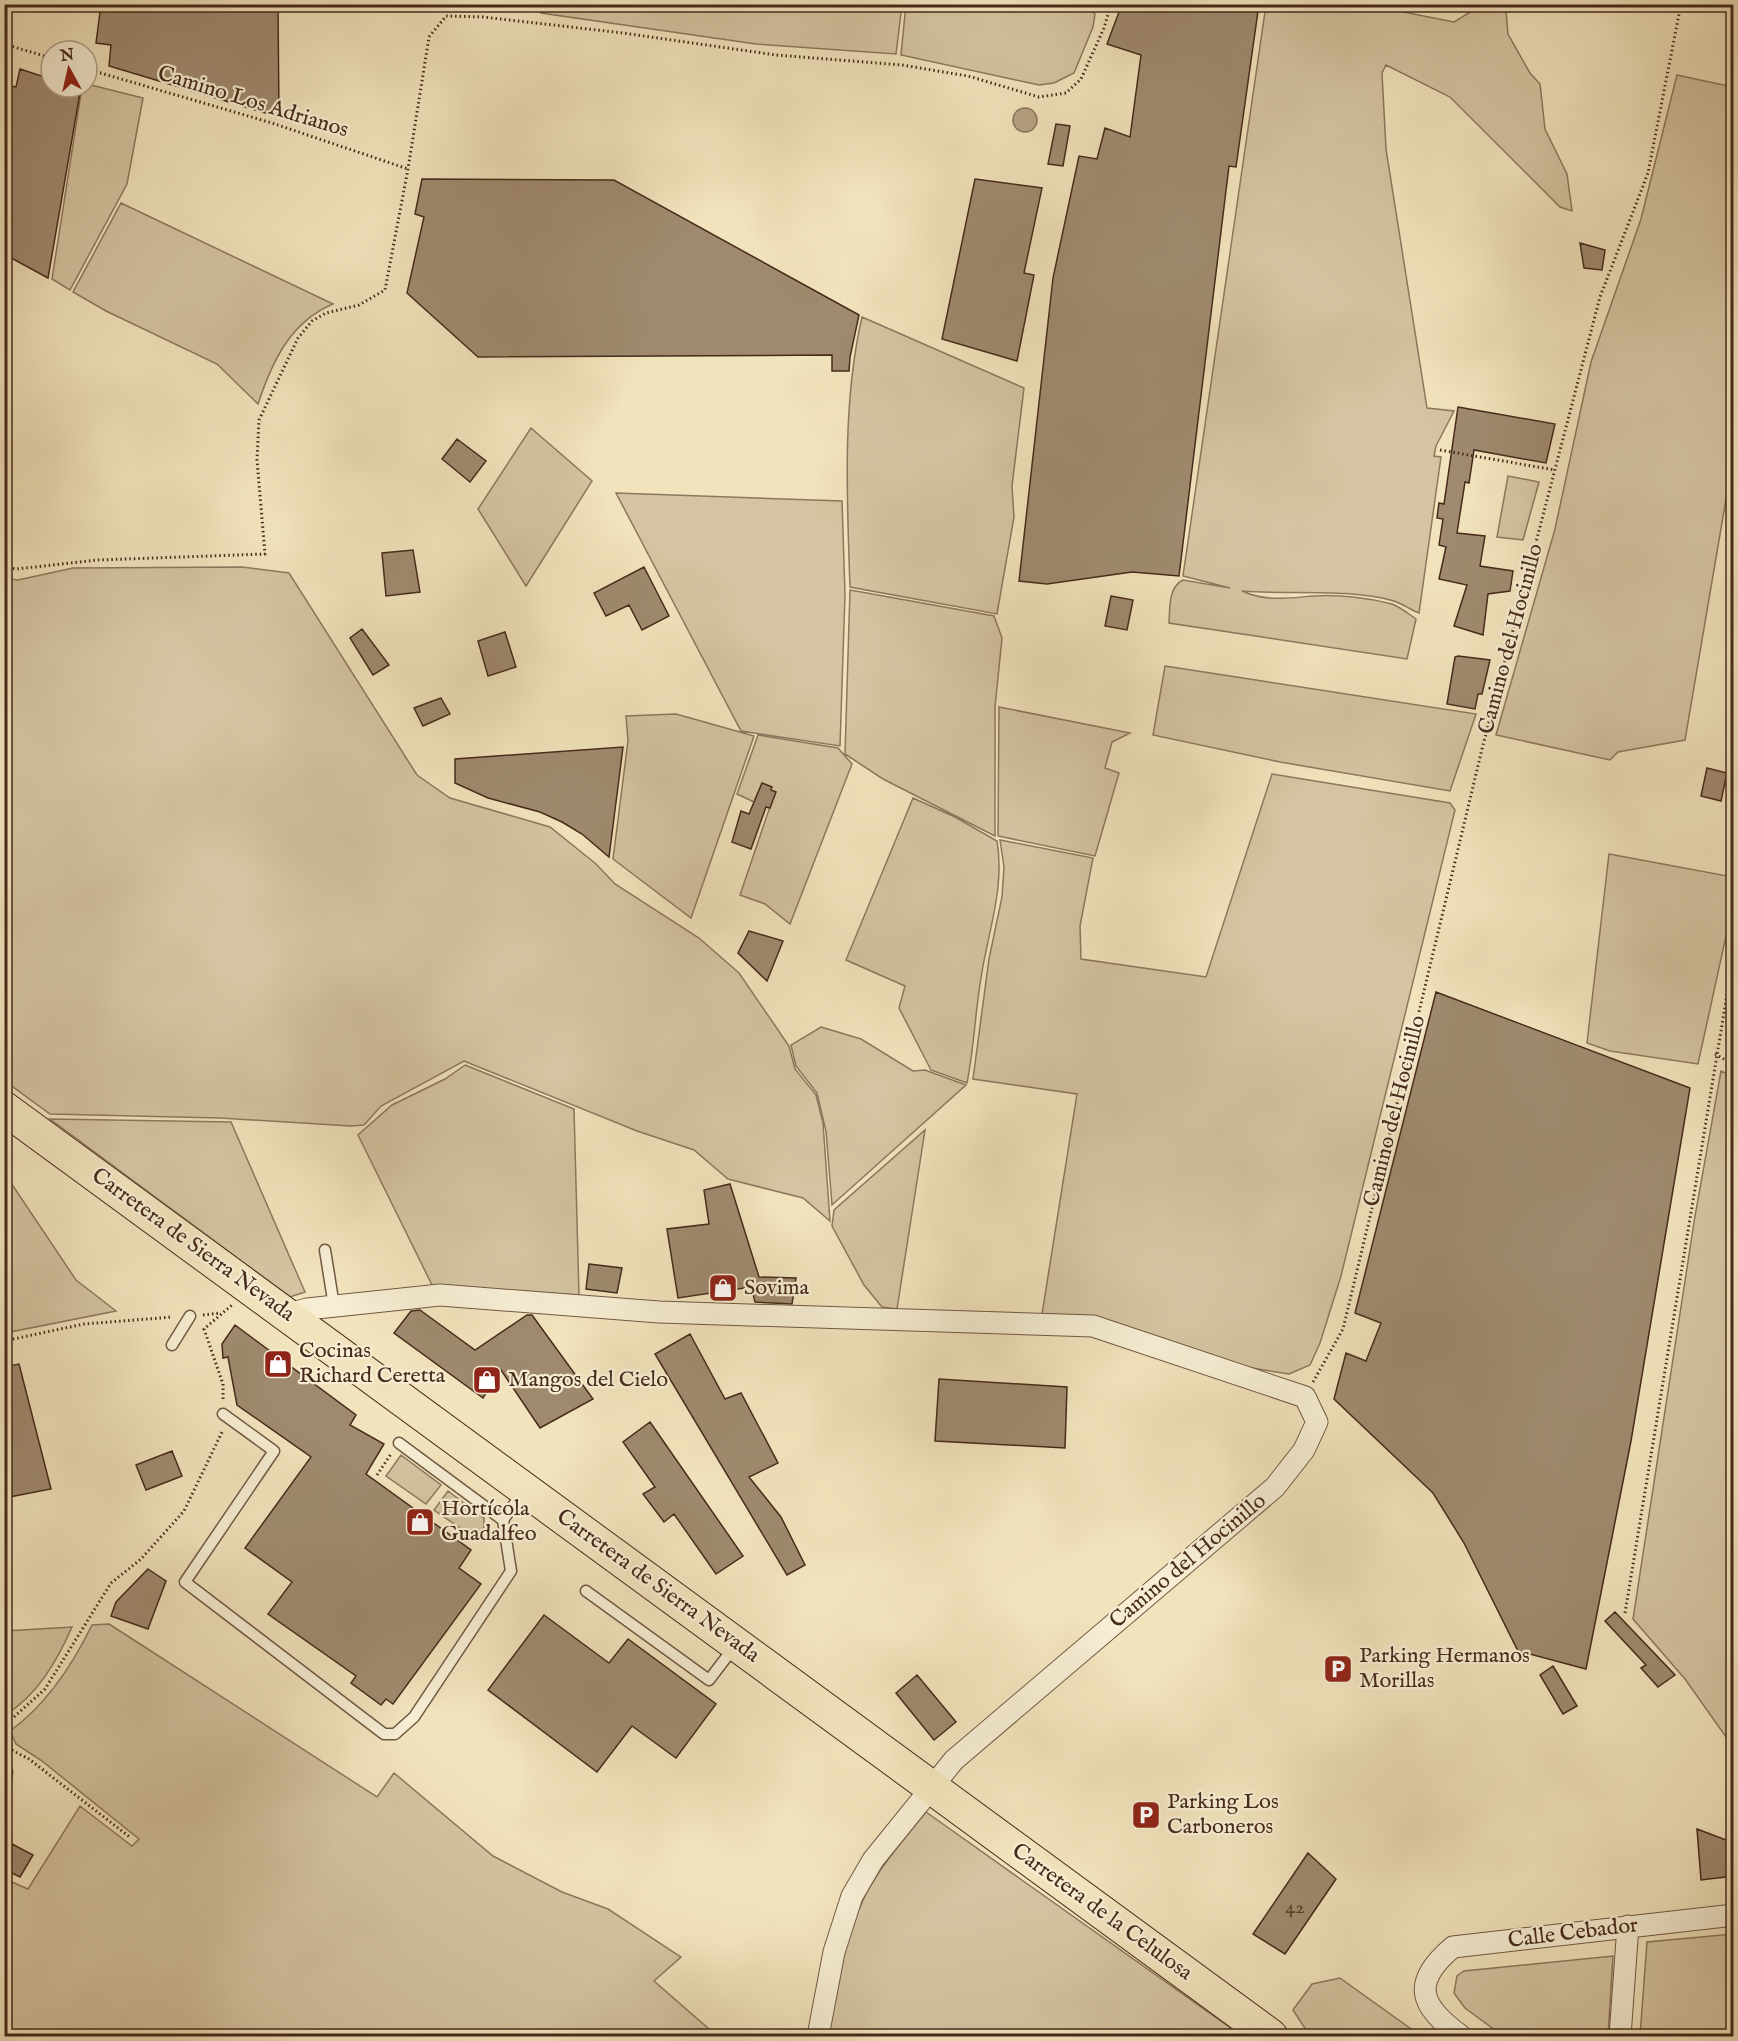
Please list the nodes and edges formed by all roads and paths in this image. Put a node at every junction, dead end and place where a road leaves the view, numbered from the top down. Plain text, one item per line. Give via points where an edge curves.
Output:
1 (1111, 4) edge
2 (1681, 4) edge
3 (4, 44) edge
4 (39, 54) edge
5 (99, 73) edge
6 (408, 169) junction
7 (1440, 450) dead end
8 (1555, 470) junction
9 (4, 567) edge
10 (1734, 952) edge
11 (1715, 1054) junction
12 (1734, 1065) edge
13 (4, 1108) edge
14 (325, 1250) dead end
15 (252, 1287) junction
16 (334, 1306) junction
17 (222, 1313) junction
18 (288, 1314) junction
19 (190, 1316) junction
20 (4, 1341) edge
21 (172, 1345) dead end
22 (1305, 1396) junction
23 (223, 1414) junction
24 (399, 1443) joint
25 (377, 1475) dead end
26 (526, 1489) junction
27 (503, 1520) junction
28 (586, 1591) dead end
29 (1625, 1613) dead end
30 (737, 1644) junction
31 (4, 1726) edge
32 (4, 1746) edge
33 (4, 1765) edge
34 (933, 1788) junction
35 (4, 1795) edge
36 (131, 1838) dead end
37 (1734, 1915) edge
38 (1628, 1926) junction
39 (818, 2037) edge
40 (1271, 2037) edge
41 (1461, 2037) edge
42 (1620, 2037) edge

1 - 6 path via 1081,79 1066,93 1039,97 968,76 902,65 776,55 623,33 446,16 429,37
2 - 8 path, Camino del Hocinillo via 1648,173 1600,297
3 - 4 path
5 - 6 path, Camino Los Adrianos via 272,123
6 - 9 path via 385,290 312,321 298,338 260,420 258,460 265,554
7 - 8 path
8 - 22 path, Camino del Hocinillo via 1482,749 1343,1329
10 - 11 path
11 - 12 path
11 - 29 path
13 - 15 highway, Carretera de Sierra Nevada
14 - 16 lane
15 - 17 path
15 - 18 highway, Carretera de Sierra Nevada
16 - 18 street
16 - 22 street via 440,1295 658,1312 1093,1326
17 - 19 path
17 - 23 path via 204,1329 223,1384
18 - 26 highway, Carretera de Sierra Nevada
19 - 20 path via 84,1324
19 - 21 lane
22 - 34 street, Camino del Hocinillo via 1317,1422 1304,1450 1275,1486 954,1760
23 - 27 lane via 274,1451 185,1582 384,1734 395,1734 414,1717 511,1571
23 - 31 path via 224,1431 184,1511 141,1559 111,1583 45,1689
24 - 25 path
24 - 27 lane
26 - 27 lane
26 - 30 highway, Carretera de Sierra Nevada
28 - 30 lane via 710,1680
30 - 34 highway, Carretera de Sierra Nevada
32 - 36 path via 29,1759
33 - 35 lane
34 - 39 street, Camino del Hocinillo via 873,1860 852,1896 834,1952
34 - 40 highway, Carretera de la Celulosa
37 - 38 street, Calle Cebador
38 - 41 street, Calle Cebador via 1453,1947 1434,1964 1427,1977 1425,1995 1437,2019
38 - 42 street

